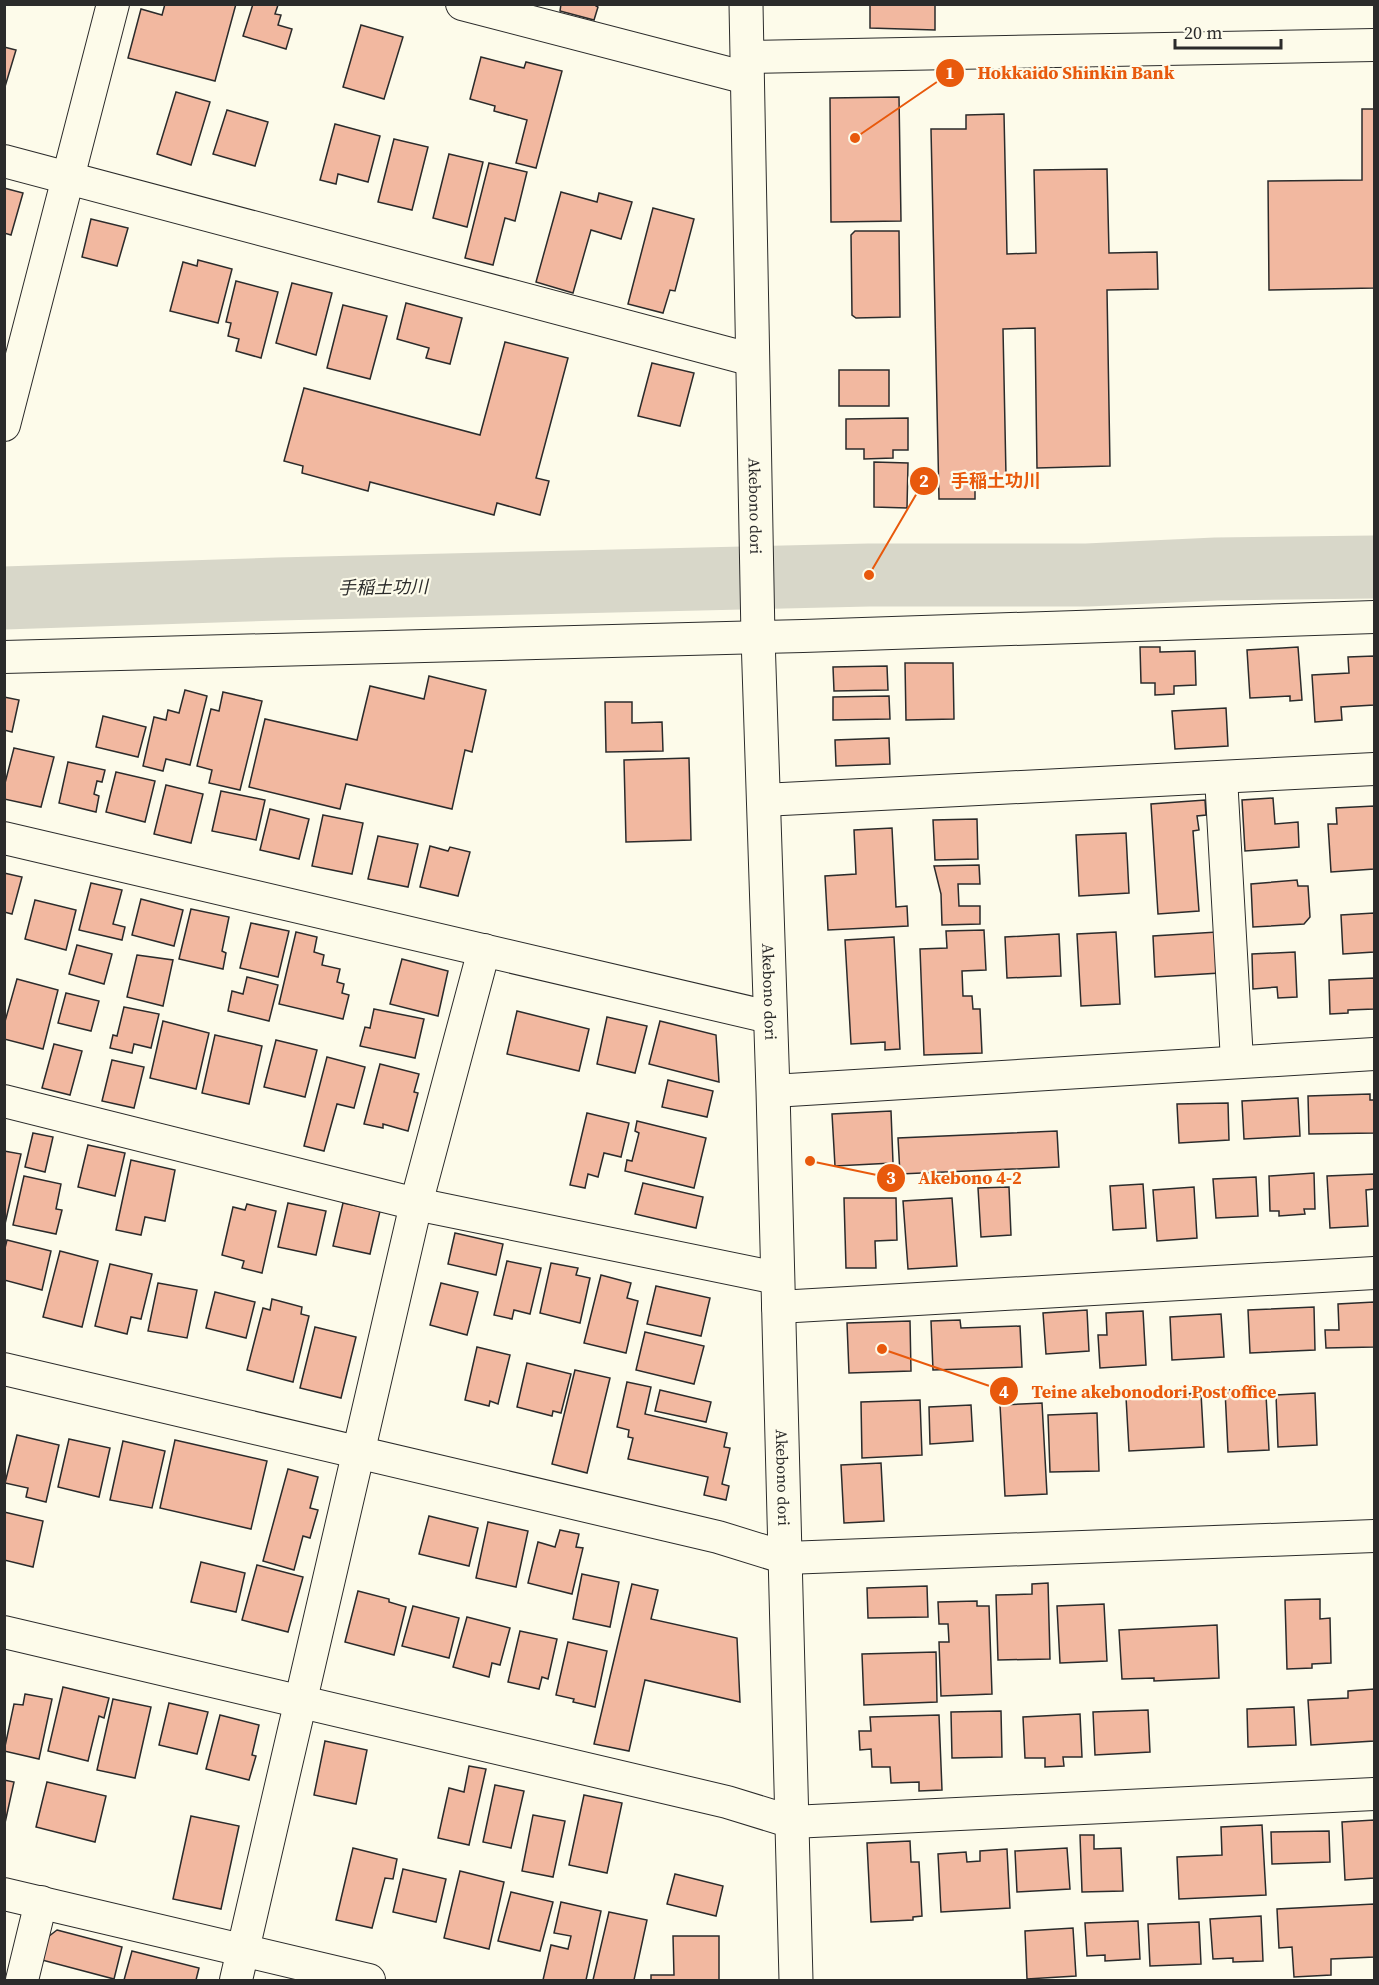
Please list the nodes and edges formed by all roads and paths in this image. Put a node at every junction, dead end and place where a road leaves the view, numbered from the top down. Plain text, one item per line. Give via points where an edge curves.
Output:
1 (113, 4) edge
2 (462, 4) edge
3 (746, 4) edge
4 (1374, 45) edge
5 (747, 68) junction
6 (4, 161) edge
7 (68, 178) junction
8 (753, 360) junction
9 (5, 423) edge
10 (1374, 617) edge
11 (758, 625) junction
12 (4, 657) edge
13 (1374, 769) edge
14 (1221, 777) junction
15 (763, 800) junction
16 (4, 838) edge
17 (484, 950) junction
18 (769, 1017) junction
19 (1374, 1054) edge
20 (1237, 1061) junction
21 (773, 1091) junction
22 (4, 1101) edge
23 (416, 1204) junction
24 (1374, 1273) edge
25 (778, 1293) junction
26 (4, 1369) edge
27 (359, 1453) junction
28 (1374, 1536) edge
29 (786, 1558) junction
30 (4, 1632) edge
31 (301, 1702) junction
32 (1374, 1794) edge
33 (792, 1822) junction
34 (4, 1894) edge
35 (41, 1902) junction
36 (243, 1951) junction
37 (22, 1980) edge
38 (236, 1980) edge
39 (369, 1980) edge
40 (796, 1980) edge

1 - 7 street
2 - 5 street
3 - 5 street, Akebono dori
4 - 5 street
5 - 8 street, Akebono dori
6 - 7 street
7 - 8 street
7 - 9 street
8 - 11 street, Akebono dori
10 - 11 street
11 - 12 street
11 - 15 street, Akebono dori
13 - 14 street
14 - 15 street
14 - 20 street
15 - 18 street, Akebono dori
16 - 17 street
17 - 18 street
17 - 23 street
18 - 21 street, Akebono dori
19 - 20 street
20 - 21 street
21 - 25 street, Akebono dori
22 - 23 street
23 - 25 street
23 - 27 street
24 - 25 street
25 - 29 street, Akebono dori
26 - 27 street
27 - 29 street via 718,1537
27 - 31 street
28 - 29 street
29 - 33 street, Akebono dori
30 - 31 street
31 - 33 street via 727,1802
31 - 36 street
32 - 33 street
33 - 40 street, Akebono dori
34 - 35 street
35 - 36 street
35 - 37 street
36 - 38 street
36 - 39 street

